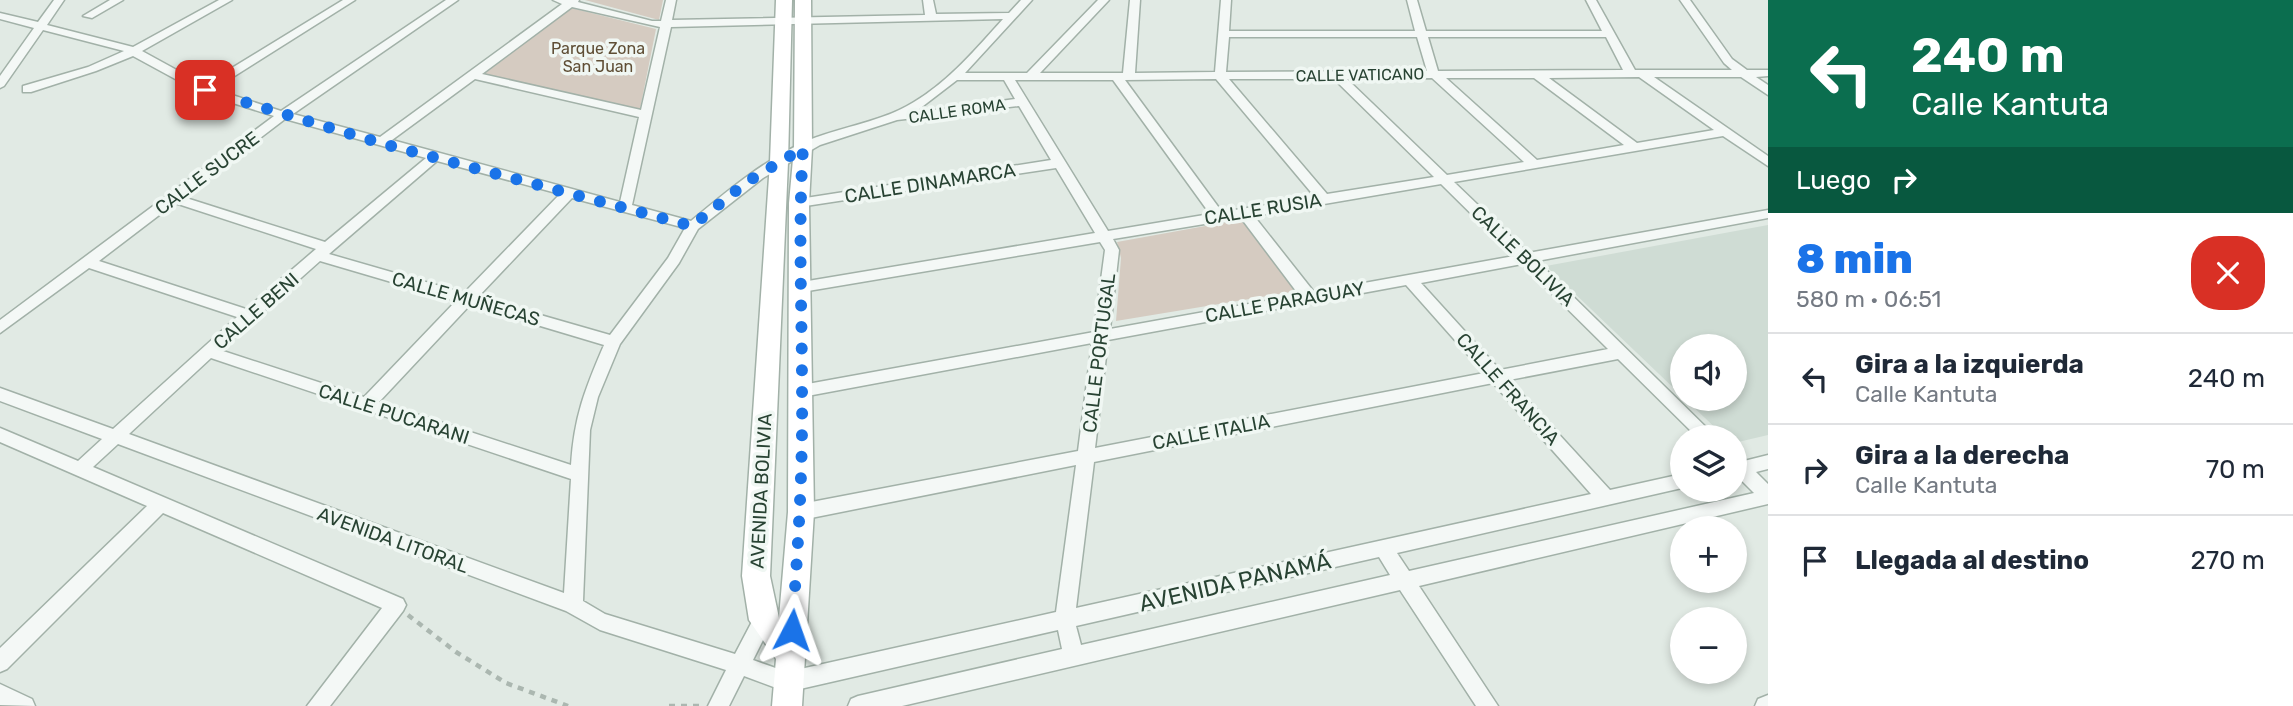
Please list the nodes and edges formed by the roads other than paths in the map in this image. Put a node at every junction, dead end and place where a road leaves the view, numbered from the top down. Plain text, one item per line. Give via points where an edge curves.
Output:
1 (59, 0) edge
2 (118, 0) edge
3 (227, 0) edge
4 (321, 0) edge
5 (453, 0) edge
6 (671, 0) edge
7 (928, 0) edge
8 (1027, 0) edge
9 (1104, 0) edge
10 (1226, 0) edge
11 (1412, 0) edge
12 (1591, 0) edge
13 (1685, 0) edge
14 (567, 1) edge
15 (346, 2) edge
16 (1131, 2) edge
17 (793, 10) edge
18 (0, 16) edge
19 (88, 16) dead end
20 (1012, 16) junction
21 (931, 19) junction
22 (666, 24) junction
23 (41, 27) junction
24 (1224, 34) junction
25 (1608, 34) junction
26 (1422, 35) junction
27 (132, 52) junction
28 (1634, 72) junction
29 (1433, 73) junction
30 (1535, 73) junction
31 (1740, 73) junction
32 (1768, 74) edge
33 (473, 75) junction
34 (1337, 75) junction
35 (1007, 76) junction
36 (1031, 76) junction
37 (1122, 76) junction
38 (1220, 76) junction
39 (953, 77) junction
40 (0, 84) edge
41 (27, 89) dead end
42 (205, 90) junction
43 (1768, 91) edge
44 (1021, 102) junction
45 (283, 115) junction
46 (646, 115) junction
47 (893, 119) junction
48 (1725, 132) junction
49 (380, 143) junction
50 (1635, 147) junction
51 (803, 148) junction
52 (434, 157) junction
53 (779, 162) junction
54 (1768, 162) edge
55 (1060, 163) junction
56 (1534, 164) junction
57 (1444, 179) junction
58 (568, 194) junction
59 (173, 198) junction
60 (1324, 199) junction
61 (799, 203) junction
62 (625, 208) junction
63 (1244, 212) junction
64 (1768, 214) edge
65 (1218, 216) junction
66 (692, 226) junction
67 (1104, 235) junction
68 (323, 252) junction
69 (1525, 258) junction
70 (86, 262) junction
71 (1409, 279) junction
72 (802, 287) junction
73 (1310, 298) junction
74 (469, 299) junction
75 (248, 316) junction
76 (0, 328) edge
77 (1103, 336) junction
78 (613, 342) junction
79 (209, 352) junction
80 (1622, 352) junction
81 (1496, 377) junction
82 (802, 391) junction
83 (0, 394) edge
84 (366, 405) junction
85 (1696, 425) edge
86 (2, 438) edge
87 (114, 438) junction
88 (1086, 457) junction
89 (1768, 462) edge
90 (1747, 465) edge
91 (80, 469) junction
92 (579, 475) junction
93 (1747, 477) edge
94 (1670, 484) edge
95 (1768, 496) edge
96 (1606, 498) junction
97 (159, 506) junction
98 (801, 512) junction
99 (1383, 548) junction
100 (1404, 581) junction
101 (572, 605) junction
102 (763, 620) junction
103 (1065, 620) junction
104 (1074, 656) junction
105 (0, 662) edge
106 (739, 665) junction
107 (788, 681) edge
108 (0, 694) edge
109 (25, 706) edge
110 (317, 706) edge
111 (718, 706) edge
112 (858, 706) edge
113 (1488, 706) edge

1 - 23 street
2 - 19 street
3 - 27 street
4 - 15 street
5 - 45 street, CALLE SUCRE
6 - 22 street
7 - 21 street
8 - 20 street
9 - 36 street
10 - 24 street
11 - 26 street
12 - 25 street
13 - 31 street
14 - 22 street
14 - 33 street
15 - 42 street
16 - 37 street
17 - 21 street
17 - 22 street
17 - 51 street, AVENIDA BOLIVIA
17 - 53 street, AVENIDA BOLIVIA
18 - 23 street
20 - 21 street
20 - 39 street
22 - 46 street
23 - 27 street
23 - 40 street
24 - 26 street
24 - 38 street
25 - 26 street
25 - 28 street
26 - 29 street
27 - 41 street
27 - 42 street
28 - 30 street, CALLE VATICANO
28 - 31 street, CALLE VATICANO
28 - 48 street
29 - 30 street, CALLE VATICANO
29 - 34 street, CALLE VATICANO
29 - 56 street
30 - 50 street
31 - 32 street, CALLE VATICANO
31 - 43 street
33 - 46 street
33 - 49 street
34 - 38 street, CALLE VATICANO
34 - 57 street, CALLE BOLIVIA
35 - 36 street, CALLE VATICANO
35 - 39 street, CALLE VATICANO
35 - 44 street, CALLE PORTUGAL
36 - 37 street, CALLE VATICANO
37 - 38 street, CALLE VATICANO
37 - 65 street
38 - 60 street
39 - 47 street via 921,104
42 - 45 street
44 - 47 street, CALLE ROMA
44 - 55 street, CALLE PORTUGAL
45 - 49 street
45 - 59 street, CALLE SUCRE
46 - 62 street
47 - 51 street
48 - 50 street, CALLE RUSIA
48 - 54 street
49 - 52 street
50 - 56 street, CALLE RUSIA
51 - 53 street
51 - 61 street, AVENIDA BOLIVIA
52 - 58 street
52 - 68 street, CALLE BENI
53 - 66 street
53 - 102 street, AVENIDA BOLIVIA via 756,576
55 - 61 street, CALLE DINAMARCA
55 - 67 street, CALLE PORTUGAL
56 - 57 street, CALLE RUSIA
57 - 60 street, CALLE RUSIA
57 - 69 street, CALLE BOLIVIA
58 - 62 street
58 - 74 street
59 - 68 street, CALLE MUÑECAS
59 - 70 street, CALLE SUCRE
60 - 63 street, CALLE RUSIA
61 - 72 street, AVENIDA BOLIVIA
62 - 66 street
63 - 65 street, CALLE RUSIA
63 - 73 street
64 - 69 street, CALLE PARAGUAY
65 - 67 street, CALLE RUSIA
66 - 78 street via 674,260
67 - 72 street, CALLE RUSIA
67 - 77 street, CALLE PORTUGAL via 1112,250
68 - 74 street, CALLE MUÑECAS
68 - 75 street, CALLE BENI
69 - 71 street, CALLE PARAGUAY
69 - 80 street, CALLE BOLIVIA
70 - 75 street
70 - 76 street, CALLE SUCRE
71 - 73 street, CALLE PARAGUAY
71 - 81 street, CALLE FRANCIA
72 - 82 street, AVENIDA BOLIVIA
73 - 77 street, CALLE PARAGUAY
74 - 78 street, CALLE MUÑECAS
74 - 84 street
75 - 79 street, CALLE BENI
77 - 82 street, CALLE PARAGUAY
77 - 88 street, CALLE PORTUGAL
78 - 92 street via 590,397
79 - 84 street, CALLE PUCARANI
79 - 87 street, CALLE BENI
80 - 81 street, CALLE ITALIA
80 - 85 street, CALLE BOLIVIA
81 - 88 street, CALLE ITALIA
81 - 96 street, CALLE FRANCIA
82 - 98 street, AVENIDA BOLIVIA
83 - 87 street, AVENIDA LITORAL
84 - 92 street, CALLE PUCARANI
86 - 91 street
87 - 91 street, CALLE BENI
87 - 101 street, AVENIDA LITORAL
88 - 98 street, CALLE ITALIA
88 - 103 street, CALLE PORTUGAL
89 - 90 street
91 - 97 street
92 - 101 street
93 - 95 street
94 - 96 street, AVENIDA PANAMÁ
95 - 100 street
96 - 99 street, AVENIDA PANAMÁ
97 - 105 street
97 - 110 street via 396,605
98 - 107 street, AVENIDA BOLIVIA
99 - 100 street
99 - 103 street, AVENIDA PANAMÁ
100 - 104 street
100 - 113 street
101 - 106 street, AVENIDA LITORAL via 600,621
102 - 106 street
102 - 107 street, AVENIDA BOLIVIA
103 - 104 street, CALLE PORTUGAL
103 - 107 street, AVENIDA PANAMÁ
104 - 112 street
106 - 107 street, AVENIDA LITORAL
106 - 111 street
108 - 109 street

